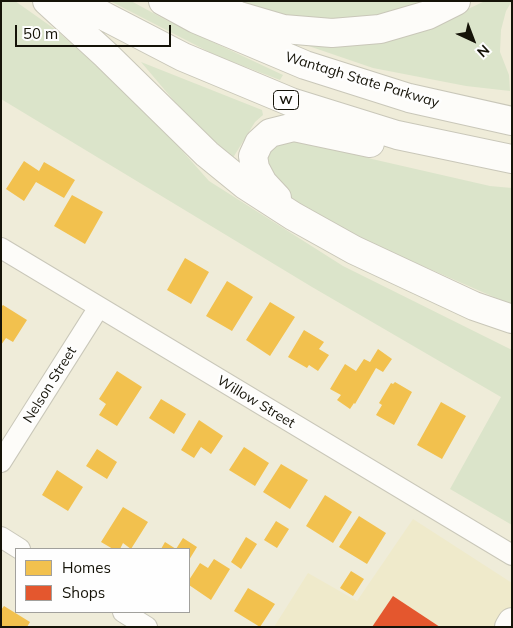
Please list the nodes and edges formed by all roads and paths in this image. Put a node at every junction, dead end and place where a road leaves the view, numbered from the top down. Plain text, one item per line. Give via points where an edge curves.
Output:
1 (47, 1) edge
2 (75, 1) edge
3 (163, 1) edge
4 (208, 1) edge
5 (456, 1) edge
6 (512, 121) edge
7 (512, 160) edge
8 (293, 216) junction
9 (1, 248) edge
10 (474, 306) junction
11 (99, 307) junction
12 (512, 319) edge
13 (512, 328) edge
14 (1, 462) edge
15 (1, 538) edge
16 (18, 548) edge
17 (512, 555) edge
18 (125, 613) edge
19 (512, 622) edge
20 (147, 627) edge
21 (508, 627) edge

1 - 8 main road via 207,154
2 - 7 main road, W via 183,57 291,102 397,135
3 - 6 main road, Wantagh State Parkway via 196,19 305,65 409,98
4 - 5 main road via 239,16 283,29 332,33 380,29 428,15
7 - 8 main road via 366,143 294,127 270,133 259,143 253,156 255,168 263,183
8 - 10 main road via 354,250
9 - 11 street, Willow Street
10 - 12 main road
10 - 13 main road
11 - 14 street, Nelson Street
11 - 17 street, Willow Street
15 - 16 street
18 - 20 street
19 - 21 main road

